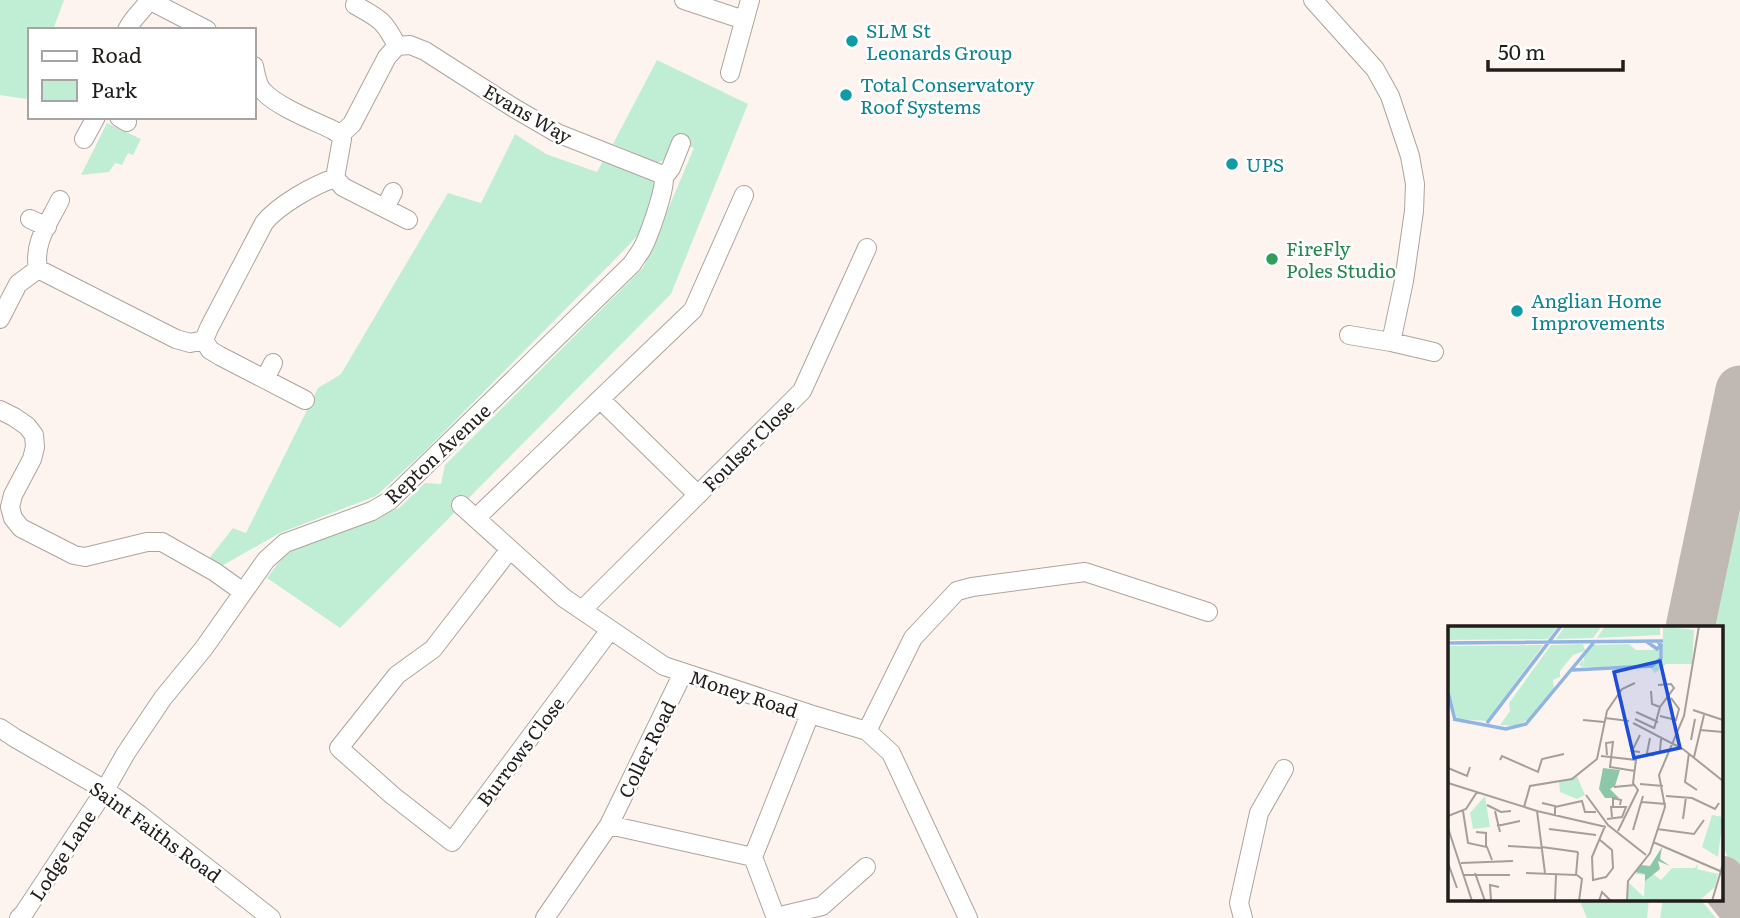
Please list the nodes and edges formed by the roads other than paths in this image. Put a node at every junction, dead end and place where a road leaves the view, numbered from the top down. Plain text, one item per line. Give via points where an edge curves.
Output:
1 (149, 0) edge
2 (684, 0) edge
3 (750, 0) edge
4 (1313, 0) edge
5 (355, 5) dead end
6 (744, 20) junction
7 (128, 28) edge
8 (203, 28) edge
9 (397, 46) junction
10 (730, 73) dead end
11 (256, 75) edge
12 (95, 119) edge
13 (340, 135) junction
14 (84, 139) dead end
15 (681, 143) dead end
16 (664, 177) junction
17 (335, 178) junction
18 (744, 195) dead end
19 (60, 200) dead end
20 (30, 219) dead end
21 (408, 220) dead end
22 (47, 227) junction
23 (867, 248) dead end
24 (38, 269) junction
25 (0, 318) edge
26 (1349, 335) dead end
27 (204, 340) junction
28 (1391, 342) junction
29 (1434, 352) dead end
30 (600, 399) junction
31 (305, 400) dead end
32 (0, 410) edge
33 (698, 495) junction
34 (461, 505) dead end
35 (476, 518) junction
36 (510, 549) junction
37 (243, 593) junction
38 (582, 610) junction
39 (1208, 612) dead end
40 (610, 630) junction
41 (683, 673) junction
42 (810, 714) junction
43 (0, 727) edge
44 (867, 731) junction
45 (1284, 769) dead end
46 (105, 790) junction
47 (609, 825) junction
48 (752, 857) junction
49 (866, 867) dead end
50 (776, 917) edge
51 (19, 918) edge
52 (271, 918) edge
53 (545, 918) edge
54 (968, 918) edge
55 (1243, 918) edge

1 - 7 street
1 - 8 street
2 - 6 street
3 - 6 street
4 - 28 street via 1375,69 1390,96 1410,156 1414,211
5 - 9 street via 381,19
6 - 10 street
9 - 13 street via 352,124
9 - 16 street, Evans Way via 425,51 557,133
11 - 13 street via 262,91 275,102
12 - 14 street
13 - 17 street
15 - 16 street, Repton Avenue
16 - 37 street, Repton Avenue via 642,250 632,264 389,501 285,543 266,560
17 - 21 street via 343,187 389,200
17 - 27 street via 272,212
18 - 30 street via 693,310
19 - 22 street
20 - 22 street
22 - 24 street via 38,242
23 - 33 street, Foulser Close via 802,391
24 - 25 street via 18,284
24 - 27 street via 176,339
26 - 28 street
27 - 31 street via 210,350 269,371
28 - 29 street
30 - 33 street
30 - 35 street
32 - 37 street via 34,435 32,459 10,507 21,528 85,557 162,542
33 - 38 street, Foulser Close
34 - 35 street, Money Road
35 - 36 street, Money Road
36 - 38 street, Money Road
36 - 40 street, Burrows Close via 433,649 397,675 339,748 423,820 452,842
37 - 46 street, Repton Avenue via 163,698
38 - 40 street, Money Road
39 - 44 street via 1085,572 957,591 913,638
40 - 41 street, Money Road via 664,666
41 - 42 street, Money Road
41 - 47 street, Coller Road
42 - 44 street, Money Road
42 - 48 street
43 - 46 street, Saint Faiths Road
44 - 54 street, Money Road via 891,753
45 - 55 street via 1259,813 1238,903
46 - 51 street, Lodge Lane
46 - 52 street, Saint Faiths Road
47 - 48 street, Coller Road
47 - 53 street, Coller Road
48 - 50 street
49 - 50 street via 822,906

